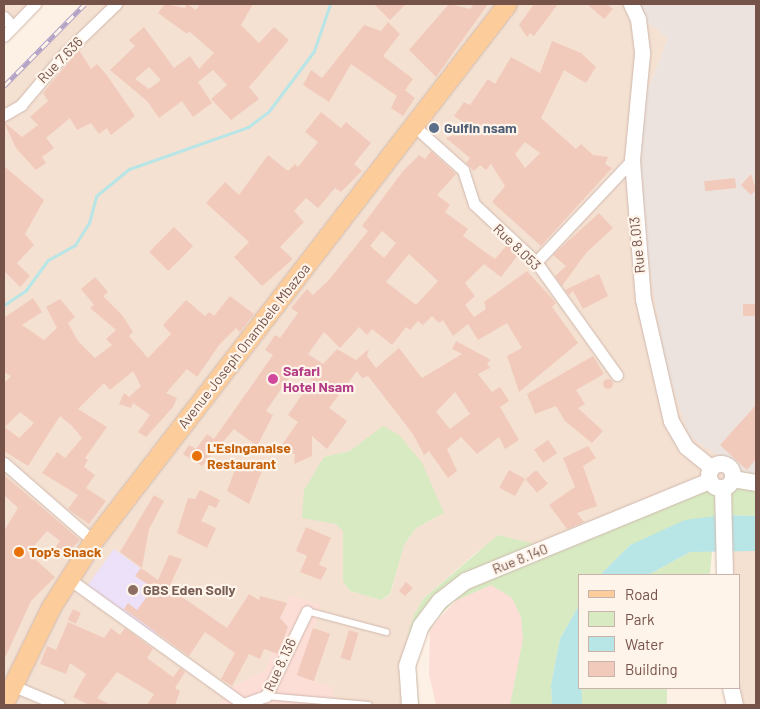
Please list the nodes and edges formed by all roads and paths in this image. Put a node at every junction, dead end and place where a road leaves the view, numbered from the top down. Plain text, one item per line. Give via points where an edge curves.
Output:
1 (36, 4) edge
2 (116, 4) edge
3 (508, 4) edge
4 (631, 4) edge
5 (4, 17) edge
6 (13, 27) junction
7 (4, 36) edge
8 (4, 116) edge
9 (414, 126) junction
10 (632, 160) junction
11 (536, 262) junction
12 (616, 375) dead end
13 (4, 463) edge
14 (720, 479) junction
15 (756, 483) edge
16 (93, 542) junction
17 (725, 574) edge
18 (69, 579) junction
19 (307, 610) joint
20 (386, 632) dead end
21 (11, 685) junction
22 (731, 689) edge
23 (266, 696) junction
24 (4, 703) edge
25 (58, 705) edge
26 (242, 705) edge
27 (369, 705) edge
28 (410, 705) edge
29 (735, 705) edge

1 - 6 street
2 - 8 street, Rue 7.636 via 65,53 21,105
3 - 9 main road, Avenue Joseph Onambele Mbazoa
4 - 10 street, Rue 8.013 via 638,19 642,54
5 - 6 street
6 - 7 street
9 - 11 street, Rue 8.053 via 464,170 474,204
9 - 16 main road, Avenue Joseph Onambele Mbazoa
10 - 11 street
10 - 14 street, Rue 8.013 via 639,267 661,390 678,437
11 - 12 street, Rue 8.053
13 - 16 street
14 - 15 main road
14 - 17 main road
14 - 28 main road, Rue 8.140 via 466,581 440,601 422,626 407,666
16 - 18 main road, Avenue Joseph Onambele Mbazoa
18 - 21 main road, Avenue Joseph Onambele Mbazoa
18 - 26 street
19 - 20 lane
19 - 23 street, Rue 8.136
21 - 24 main road, Avenue Joseph Onambele Mbazoa
21 - 25 street
22 - 29 main road
23 - 26 street, Rue 8.136
23 - 27 lane

